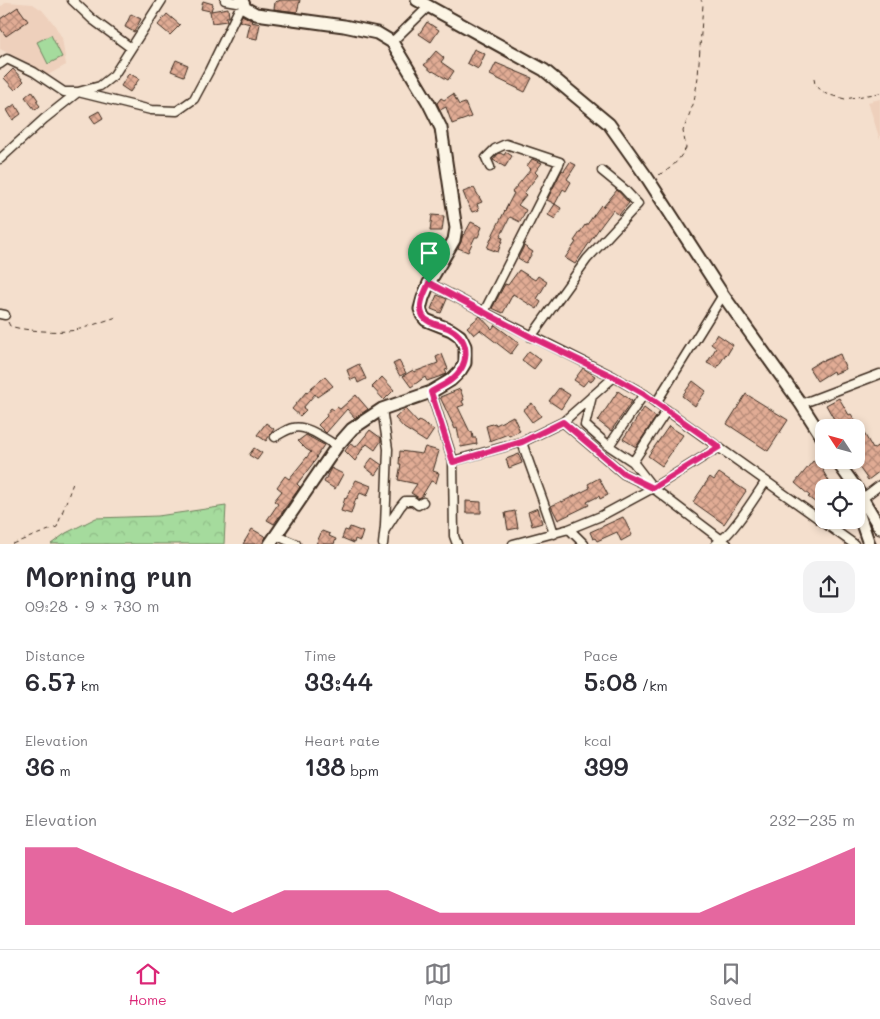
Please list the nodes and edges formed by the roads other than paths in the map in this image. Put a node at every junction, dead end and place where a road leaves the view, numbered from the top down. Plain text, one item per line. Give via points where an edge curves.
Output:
1 (72, 0) edge
2 (162, 0) edge
3 (225, 0) edge
4 (417, 0) edge
5 (242, 1) edge
6 (429, 6) junction
7 (392, 42) junction
8 (131, 48) junction
9 (2, 60) edge
10 (78, 92) junction
11 (0, 159) edge
12 (490, 167) dead end
13 (602, 171) dead end
14 (429, 283) junction
15 (723, 295) junction
16 (484, 312) junction
17 (531, 337) junction
18 (880, 374) edge
19 (614, 377) junction
20 (431, 392) junction
21 (644, 394) junction
22 (592, 396) junction
23 (656, 403) junction
24 (801, 404) junction
25 (382, 409) junction
26 (667, 410) junction
27 (563, 422) junction
28 (815, 426) edge
29 (274, 437) dead end
30 (522, 442) junction
31 (337, 446) junction
32 (609, 446) junction
33 (719, 447) junction
34 (453, 462) junction
35 (633, 462) junction
36 (766, 481) junction
37 (880, 485) edge
38 (653, 488) junction
39 (865, 492) edge
40 (423, 502) dead end
41 (865, 506) edge
42 (865, 526) edge
43 (880, 528) edge
44 (569, 529) junction
45 (384, 532) junction
46 (554, 534) junction
47 (273, 540) edge
48 (880, 542) edge
49 (722, 543) edge
50 (296, 544) edge
51 (382, 544) edge
52 (457, 544) edge
53 (513, 544) edge
54 (584, 544) edge
55 (854, 544) edge
56 (869, 544) edge
57 (876, 544) edge

1 - 8 street
2 - 8 street
3 - 5 street
4 - 6 main road
5 - 7 main road via 256,14 344,26 377,33
5 - 10 street via 194,99 177,111 151,110
6 - 7 street
6 - 15 main road via 544,70 609,124
7 - 14 main road via 441,128 456,228 454,240
8 - 10 street via 107,81
9 - 10 street via 34,72 64,92
10 - 11 street
12 - 16 street via 486,158 506,144 560,162
13 - 17 street via 638,204 587,259
14 - 16 street
14 - 20 main road via 420,309 422,315 460,336 465,346 465,362 460,371
15 - 23 street
15 - 24 main road
16 - 17 street
17 - 19 street
18 - 24 street
19 - 21 street
19 - 22 street
20 - 25 main road
20 - 34 street
21 - 23 street
21 - 32 street
22 - 27 street
22 - 32 street via 586,425
23 - 26 street
24 - 28 main road
25 - 31 main road via 352,429
25 - 45 street via 388,449
26 - 33 street
26 - 35 street
27 - 30 street
27 - 38 street via 624,474
29 - 31 street via 293,427 301,427
30 - 34 street
30 - 46 street
31 - 47 main road
32 - 35 street
33 - 36 street
33 - 38 street
34 - 52 street via 454,536
35 - 38 street
36 - 49 street
36 - 55 street
37 - 39 street
38 - 44 street via 602,516
38 - 49 street
40 - 45 street via 418,505 405,501
41 - 43 main road
42 - 56 main road
44 - 46 street
44 - 54 street
45 - 51 street
46 - 53 street
47 - 50 street
48 - 57 main road

